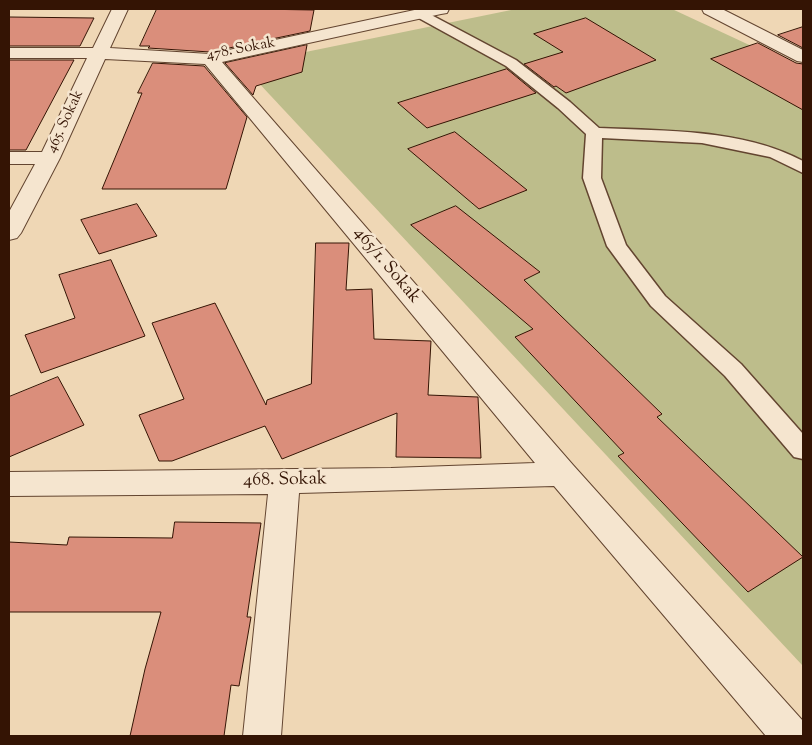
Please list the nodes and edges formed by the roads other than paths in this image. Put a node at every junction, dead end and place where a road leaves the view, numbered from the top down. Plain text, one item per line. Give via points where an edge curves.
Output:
1 (120, 9) edge
2 (441, 9) edge
3 (710, 9) edge
4 (420, 13) junction
5 (803, 43) edge
6 (779, 46) junction
7 (9, 53) edge
8 (99, 53) junction
9 (803, 57) edge
10 (210, 59) junction
11 (594, 132) junction
12 (9, 158) edge
13 (49, 158) junction
14 (803, 168) edge
15 (9, 233) edge
16 (803, 450) edge
17 (562, 474) junction
18 (285, 481) junction
19 (9, 484) edge
20 (262, 736) edge
21 (791, 736) edge

1 - 8 street, 465. Sokak
2 - 4 street, 478. Sokak
3 - 6 street
4 - 10 street, 478. Sokak
4 - 11 lane via 511,63
5 - 6 street
6 - 9 street
7 - 8 street, 478. Sokak
8 - 10 street, 478. Sokak
8 - 13 street, 465. Sokak
10 - 17 street, 465/1. Sokak
11 - 14 lane via 702,138 775,152
11 - 16 lane via 592,178 617,246 658,301 733,370
12 - 13 street
13 - 15 street, 465. Sokak
17 - 18 street, 468. Sokak
17 - 21 street, 465/1. Sokak
18 - 19 street, 468. Sokak
18 - 20 street

